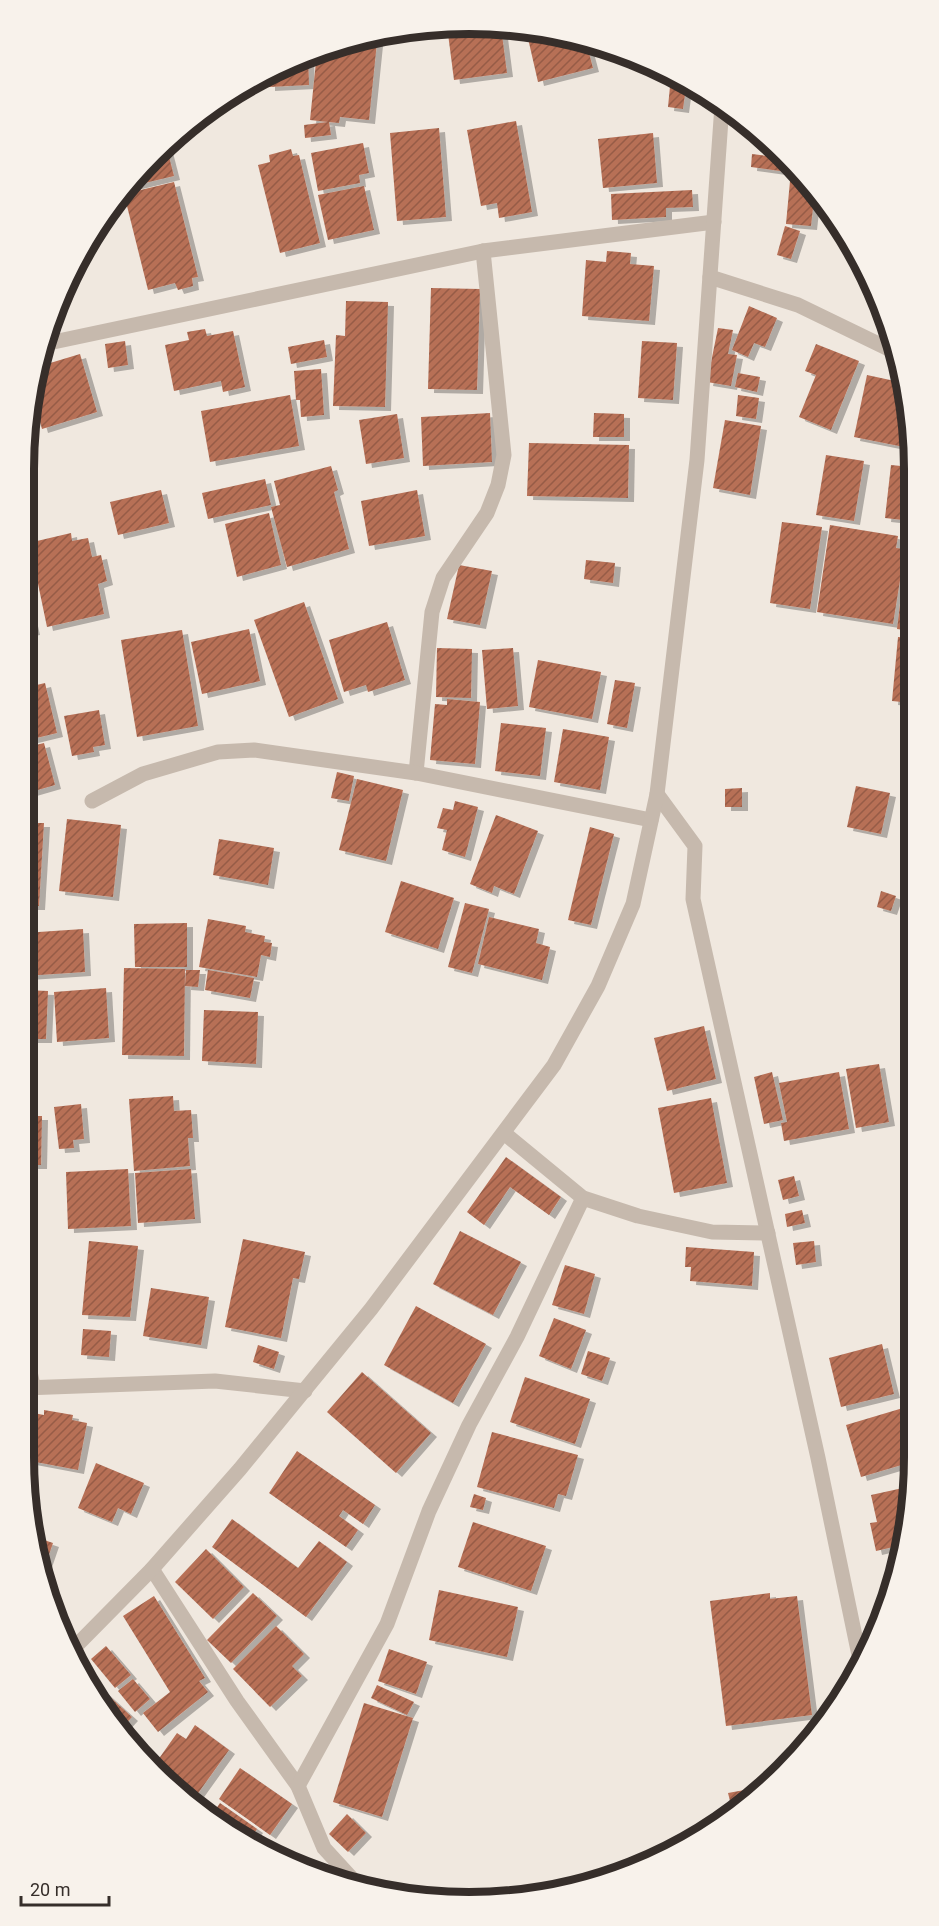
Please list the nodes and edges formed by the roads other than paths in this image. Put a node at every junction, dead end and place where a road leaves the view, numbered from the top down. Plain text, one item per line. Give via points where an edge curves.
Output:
1 (721, 115) edge
2 (714, 222) junction
3 (483, 252) junction
4 (710, 277) junction
5 (54, 342) edge
6 (887, 348) edge
7 (416, 773) junction
8 (657, 794) junction
9 (92, 801) dead end
10 (651, 820) junction
11 (504, 1133) junction
12 (583, 1198) junction
13 (768, 1233) junction
14 (34, 1387) edge
15 (305, 1391) junction
16 (152, 1569) junction
17 (77, 1645) edge
18 (858, 1652) edge
19 (298, 1786) junction
20 (348, 1874) edge

1 - 2 street
2 - 3 street
2 - 4 street
3 - 5 street
3 - 7 street via 504,454 487,513 443,578 432,612
4 - 6 street via 798,305
4 - 8 street via 697,460
7 - 9 street via 254,750 218,752 143,774
7 - 10 street
8 - 10 street
8 - 13 street via 695,846 693,899
10 - 11 street via 633,904 598,986 554,1065
11 - 12 street
11 - 15 street
12 - 13 street via 638,1216 712,1232
12 - 19 street via 429,1511 387,1624
13 - 18 street
14 - 15 street via 216,1381
15 - 16 street
16 - 17 street
16 - 19 street via 237,1701
19 - 20 street via 324,1848

